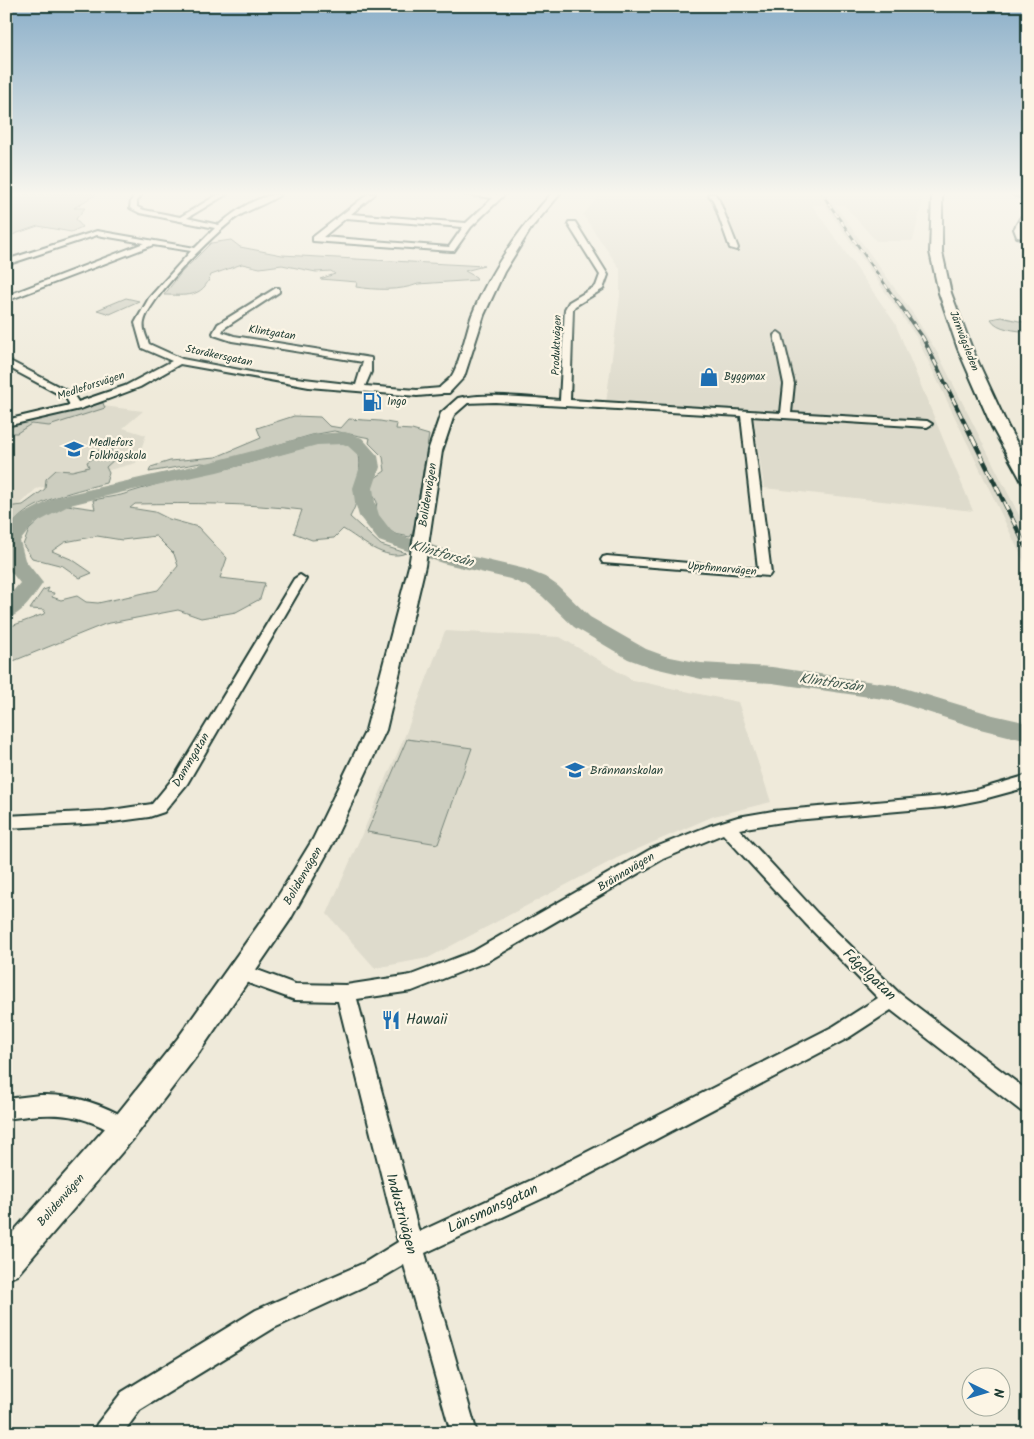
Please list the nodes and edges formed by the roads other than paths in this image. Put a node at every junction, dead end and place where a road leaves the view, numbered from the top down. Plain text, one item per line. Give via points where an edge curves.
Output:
1 (105, 261) edge
2 (186, 261) edge
3 (506, 261) edge
4 (595, 261) edge
5 (938, 261) edge
6 (276, 290) dead end
7 (6, 299) edge
8 (778, 335) dead end
9 (180, 361) junction
10 (6, 362) edge
11 (458, 377) junction
12 (359, 388) junction
13 (465, 396) junction
14 (443, 399) junction
15 (565, 404) junction
16 (76, 407) junction
17 (746, 413) junction
18 (785, 416) junction
19 (6, 422) edge
20 (927, 424) dead end
21 (1028, 478) edge
22 (607, 560) dead end
23 (300, 579) dead end
24 (1028, 781) edge
25 (6, 822) edge
26 (727, 827) junction
27 (241, 972) junction
28 (346, 993) junction
29 (892, 999) junction
30 (1028, 1104) edge
31 (6, 1109) edge
32 (124, 1128) junction
33 (410, 1248) junction
34 (6, 1264) edge
35 (106, 1433) edge
36 (464, 1433) edge

1 - 7 street
2 - 9 street, Storåkersgatan via 156,295 139,326 145,346
3 - 11 main road, Bolidenvägen via 478,315
4 - 15 street, Produktvägen via 604,275 600,287 569,309
5 - 21 main road, Järnvägsleden via 945,292 968,357
6 - 12 street, Klintgatan via 221,326 217,333 368,360
8 - 18 street via 791,399
9 - 12 street, Storåkersgatan via 260,377
9 - 16 street, Medleforsvägen via 122,391
10 - 16 street via 70,396
11 - 13 main road
11 - 14 main road, Bolidenvägen
12 - 14 street, Storåkersgatan via 417,393
13 - 14 main road
13 - 14 main road via 452,388
13 - 15 street
14 - 27 main road, Bolidenvägen via 417,566 376,730 323,841 281,913
15 - 17 street
16 - 19 street, Medleforsvägen
17 - 18 street
17 - 22 street, Uppfinnarvägen via 765,573
18 - 20 street
23 - 25 street, Dammgatan via 181,780 158,808 105,817
24 - 26 street, Brännavägen via 934,803 807,814
26 - 28 street, Brännavägen via 673,846 645,860 481,956 412,983
26 - 29 street, Fågelgatan
27 - 28 street, Brännavägen via 295,992
27 - 32 main road, Bolidenvägen
28 - 33 street, Industrivägen
29 - 30 street, Fågelgatan
29 - 33 street, Länsmansgatan via 841,1032 738,1087 546,1185
31 - 32 street via 48,1104 74,1106
32 - 34 main road, Bolidenvägen
33 - 35 street, Länsmansgatan via 372,1271 265,1320 131,1401
33 - 36 street, Industrivägen

